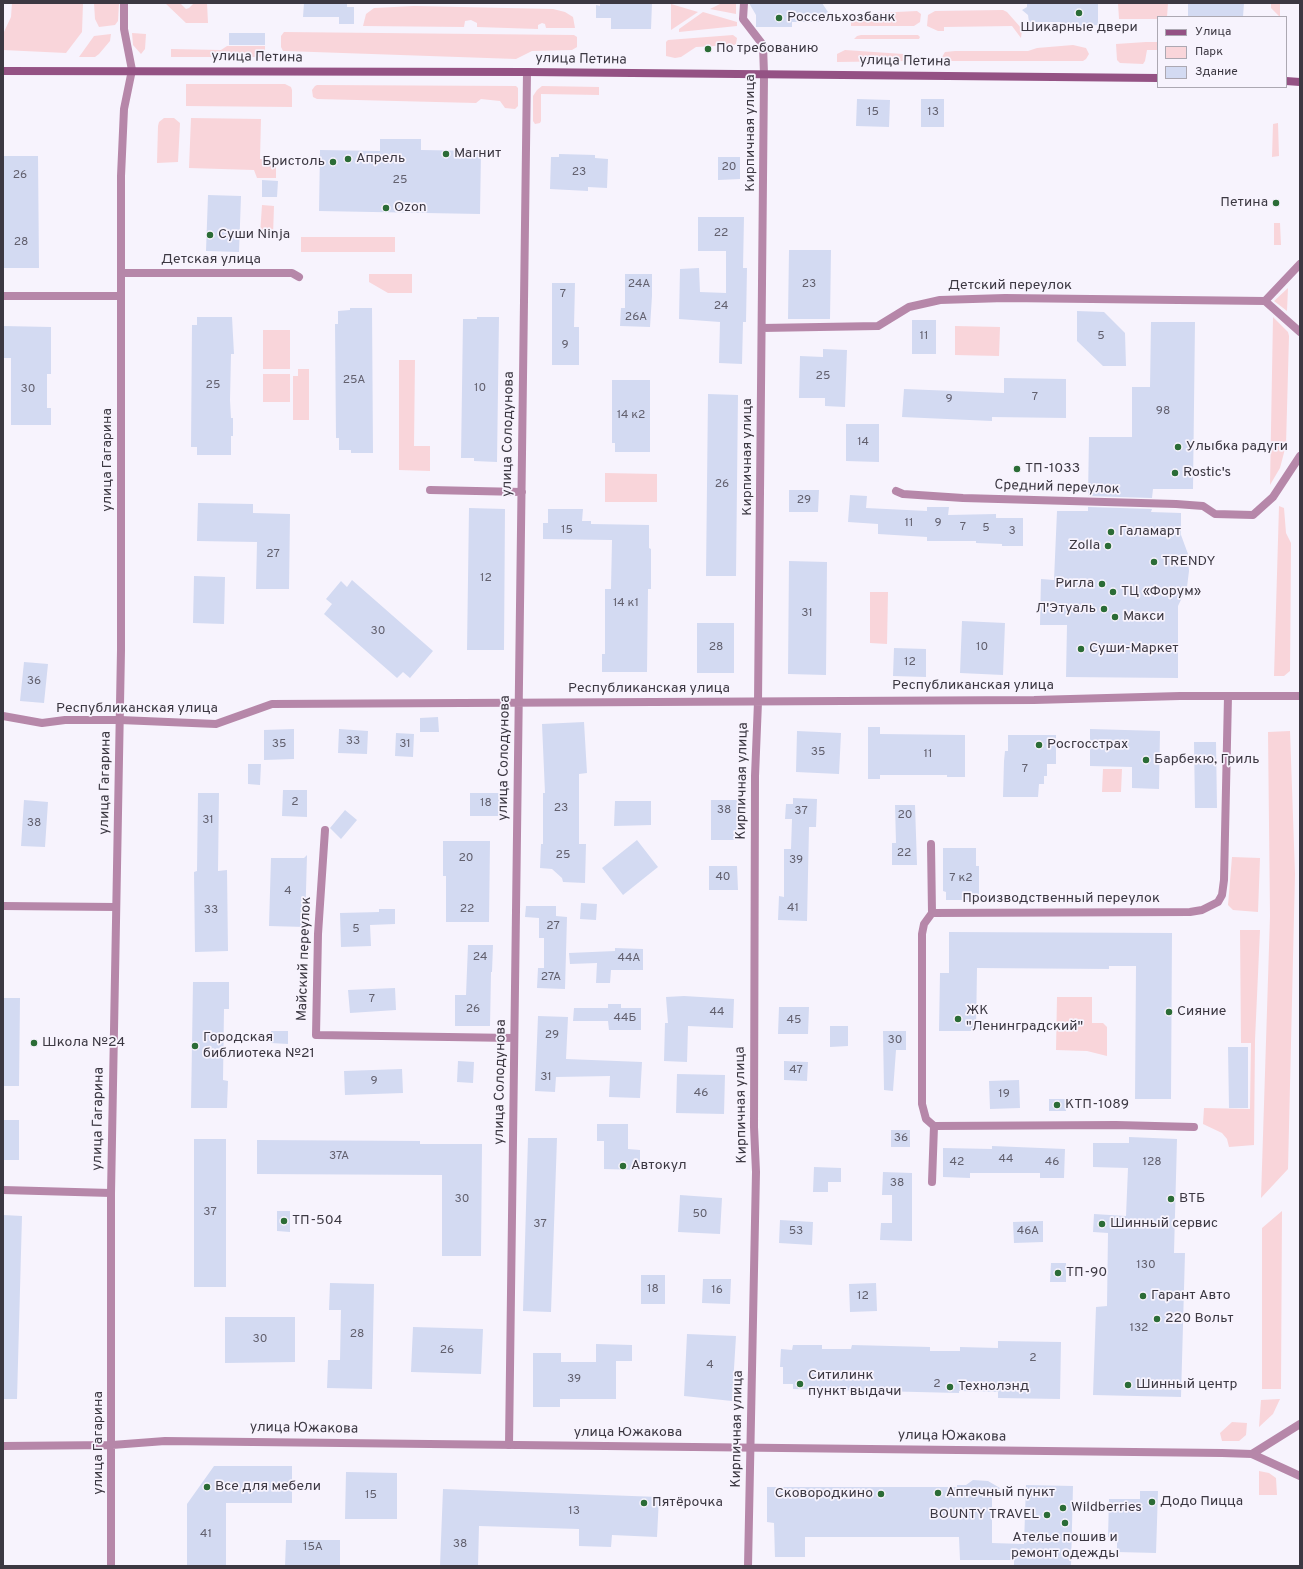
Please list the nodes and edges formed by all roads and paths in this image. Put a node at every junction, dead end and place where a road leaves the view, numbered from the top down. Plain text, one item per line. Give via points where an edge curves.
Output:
1 (124, 3) edge
2 (744, 3) edge
3 (132, 70) junction
4 (3, 71) edge
5 (527, 72) junction
6 (764, 74) junction
7 (1157, 78) edge
8 (1287, 81) edge
9 (1300, 82) edge
10 (1300, 264) edge
11 (121, 273) junction
12 (299, 277) dead end
13 (3, 296) edge
14 (121, 296) junction
15 (1265, 301) junction
16 (762, 328) junction
17 (1300, 332) edge
18 (1300, 456) edge
19 (430, 490) dead end
20 (896, 491) dead end
21 (522, 492) junction
22 (1228, 696) junction
23 (1300, 696) edge
24 (758, 702) junction
25 (519, 703) junction
26 (3, 716) edge
27 (120, 720) junction
28 (325, 830) dead end
29 (931, 844) dead end
30 (3, 906) edge
31 (116, 907) junction
32 (932, 913) junction
33 (514, 1038) junction
34 (934, 1126) junction
35 (1194, 1127) dead end
36 (932, 1182) dead end
37 (3, 1190) edge
38 (111, 1193) junction
39 (1300, 1424) edge
40 (112, 1445) junction
41 (509, 1445) junction
42 (3, 1446) edge
43 (751, 1447) junction
44 (1252, 1454) junction
45 (1300, 1476) edge
46 (111, 1566) edge
47 (748, 1566) edge

1 - 3 street, улица Гагарина via 124,29
2 - 6 street, Кирпичная улица via 743,19 763,45
3 - 4 main road, улица Петина
3 - 5 main road, улица Петина
3 - 11 street, улица Гагарина via 124,110
5 - 6 main road, улица Петина
5 - 21 street, улица Солодунова
6 - 7 main road, улица Петина
6 - 16 street, Кирпичная улица
8 - 9 main road
10 - 15 street
11 - 12 street, Детская улица via 292,273
11 - 14 street, улица Гагарина
13 - 14 street
14 - 27 street, улица Гагарина
15 - 16 street, Детский переулок via 1004,298 940,300 909,308 878,326
15 - 17 street
16 - 24 street, Кирпичная улица
18 - 20 street, Средний переулок via 1273,497 1253,515 1215,514 1203,506 1176,504 971,498 903,494
19 - 21 street
21 - 25 street, улица Солодунова
22 - 23 street, Республиканская улица
22 - 24 street, Республиканская улица
22 - 32 street, Производственный переулок via 1224,880 1222,895 1218,902 1202,910 1190,912
24 - 25 street, Республиканская улица
24 - 43 street, Кирпичная улица via 755,776 756,1172
25 - 27 street, Республиканская улица via 272,704 216,724
25 - 33 street, улица Солодунова
26 - 27 street, Республиканская улица via 42,723 65,720
27 - 31 street, улица Гагарина
28 - 33 street, Майский переулок via 318,934 316,1035
29 - 32 street
30 - 31 street
31 - 38 street, улица Гагарина
32 - 34 street via 924,924 922,934 922,1104 926,1119
33 - 41 street, улица Солодунова
34 - 35 street
34 - 36 street
37 - 38 street
38 - 40 street, улица Гагарина
39 - 44 street
40 - 41 street, улица Южакова via 165,1441
40 - 42 street, улица Южакова
40 - 46 street, улица Гагарина
41 - 43 street, улица Южакова
43 - 44 street, улица Южакова
43 - 47 street, Кирпичная улица
44 - 45 street, улица Южакова

